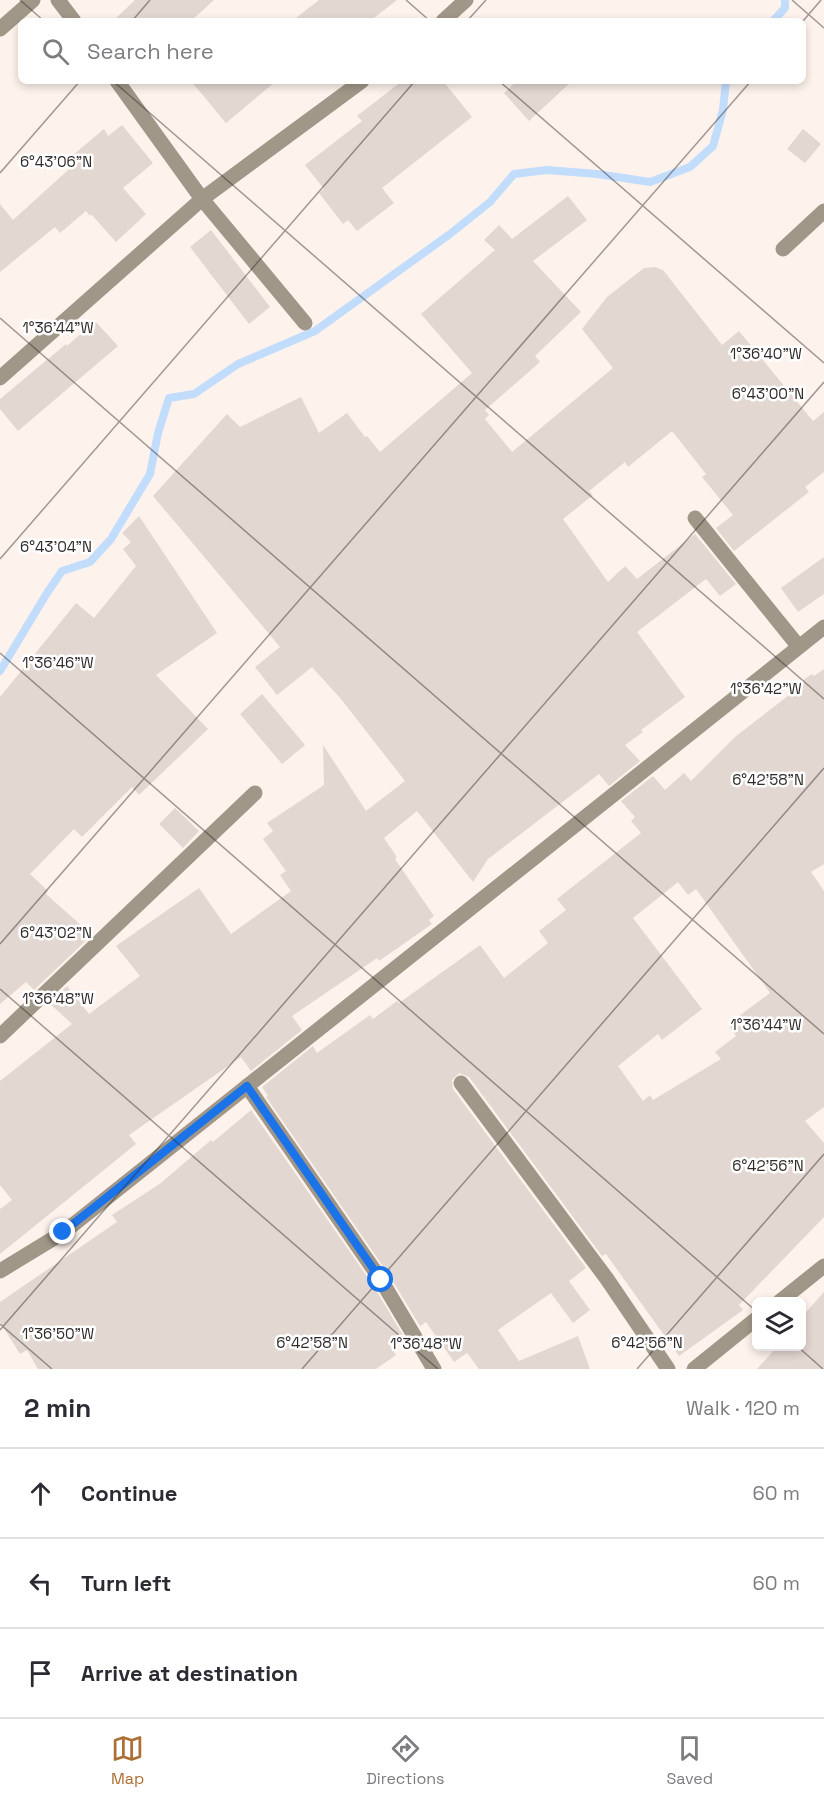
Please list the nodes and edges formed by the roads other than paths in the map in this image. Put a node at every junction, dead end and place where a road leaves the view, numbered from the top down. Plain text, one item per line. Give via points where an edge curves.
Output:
1 (33, 0) edge
2 (58, 0) edge
3 (466, 0) edge
4 (72, 18) edge
5 (446, 18) edge
6 (0, 29) edge
7 (119, 84) edge
8 (358, 84) edge
9 (202, 199) junction
10 (824, 212) edge
11 (783, 249) dead end
12 (305, 323) dead end
13 (0, 378) edge
14 (695, 518) dead end
15 (824, 627) edge
16 (799, 647) junction
17 (255, 793) dead end
18 (0, 1036) edge
19 (461, 1083) dead end
20 (247, 1086) junction
21 (824, 1266) edge
22 (0, 1271) edge
23 (785, 1297) edge
24 (752, 1322) edge
25 (434, 1369) edge
26 (668, 1369) edge
27 (694, 1369) edge

1 - 6 street
2 - 4 street
3 - 5 street
7 - 9 street
8 - 9 street
9 - 12 street
9 - 13 street
10 - 11 street
14 - 16 street
15 - 16 street
16 - 20 street
17 - 18 street
19 - 26 street via 608,1279
20 - 22 street via 63,1232
20 - 25 street via 381,1280
21 - 23 street
24 - 27 street

